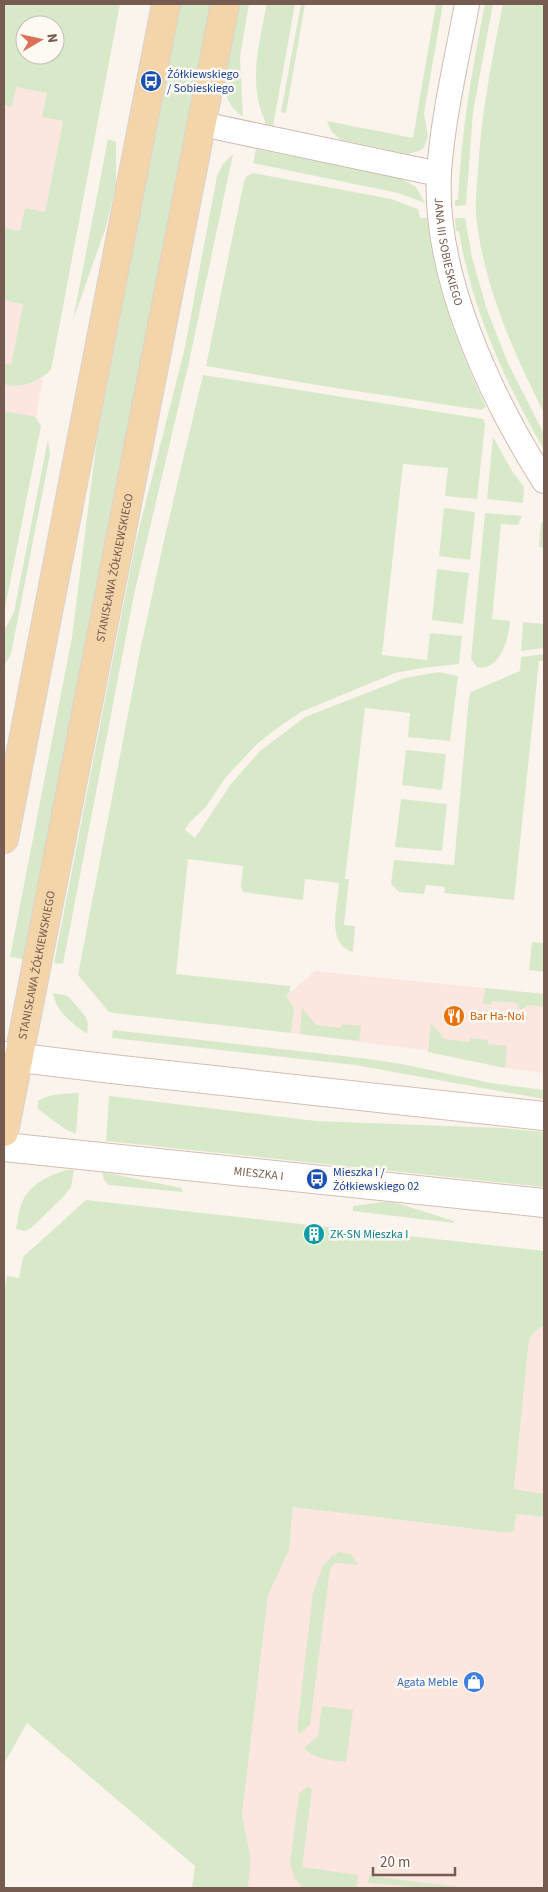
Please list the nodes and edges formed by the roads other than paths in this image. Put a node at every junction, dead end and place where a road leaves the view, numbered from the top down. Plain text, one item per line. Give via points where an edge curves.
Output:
1 (166, 4) edge
2 (225, 4) edge
3 (467, 4) edge
4 (202, 124) junction
5 (439, 174) junction
6 (544, 481) edge
7 (4, 839) edge
8 (11, 1057) edge
9 (544, 1116) edge
10 (4, 1132) edge
11 (4, 1147) edge
12 (544, 1202) edge

1 - 7 main road
2 - 4 main road, STANISŁAWA ŻÓŁKIEWSKIEGO
3 - 5 street, JANA III SOBIESKIEGO
4 - 5 street
4 - 8 main road, STANISŁAWA ŻÓŁKIEWSKIEGO
5 - 6 street, JANA III SOBIESKIEGO via 443,234 468,327 507,417
8 - 9 street
8 - 10 main road, STANISŁAWA ŻÓŁKIEWSKIEGO
11 - 12 street, MIESZKA I

